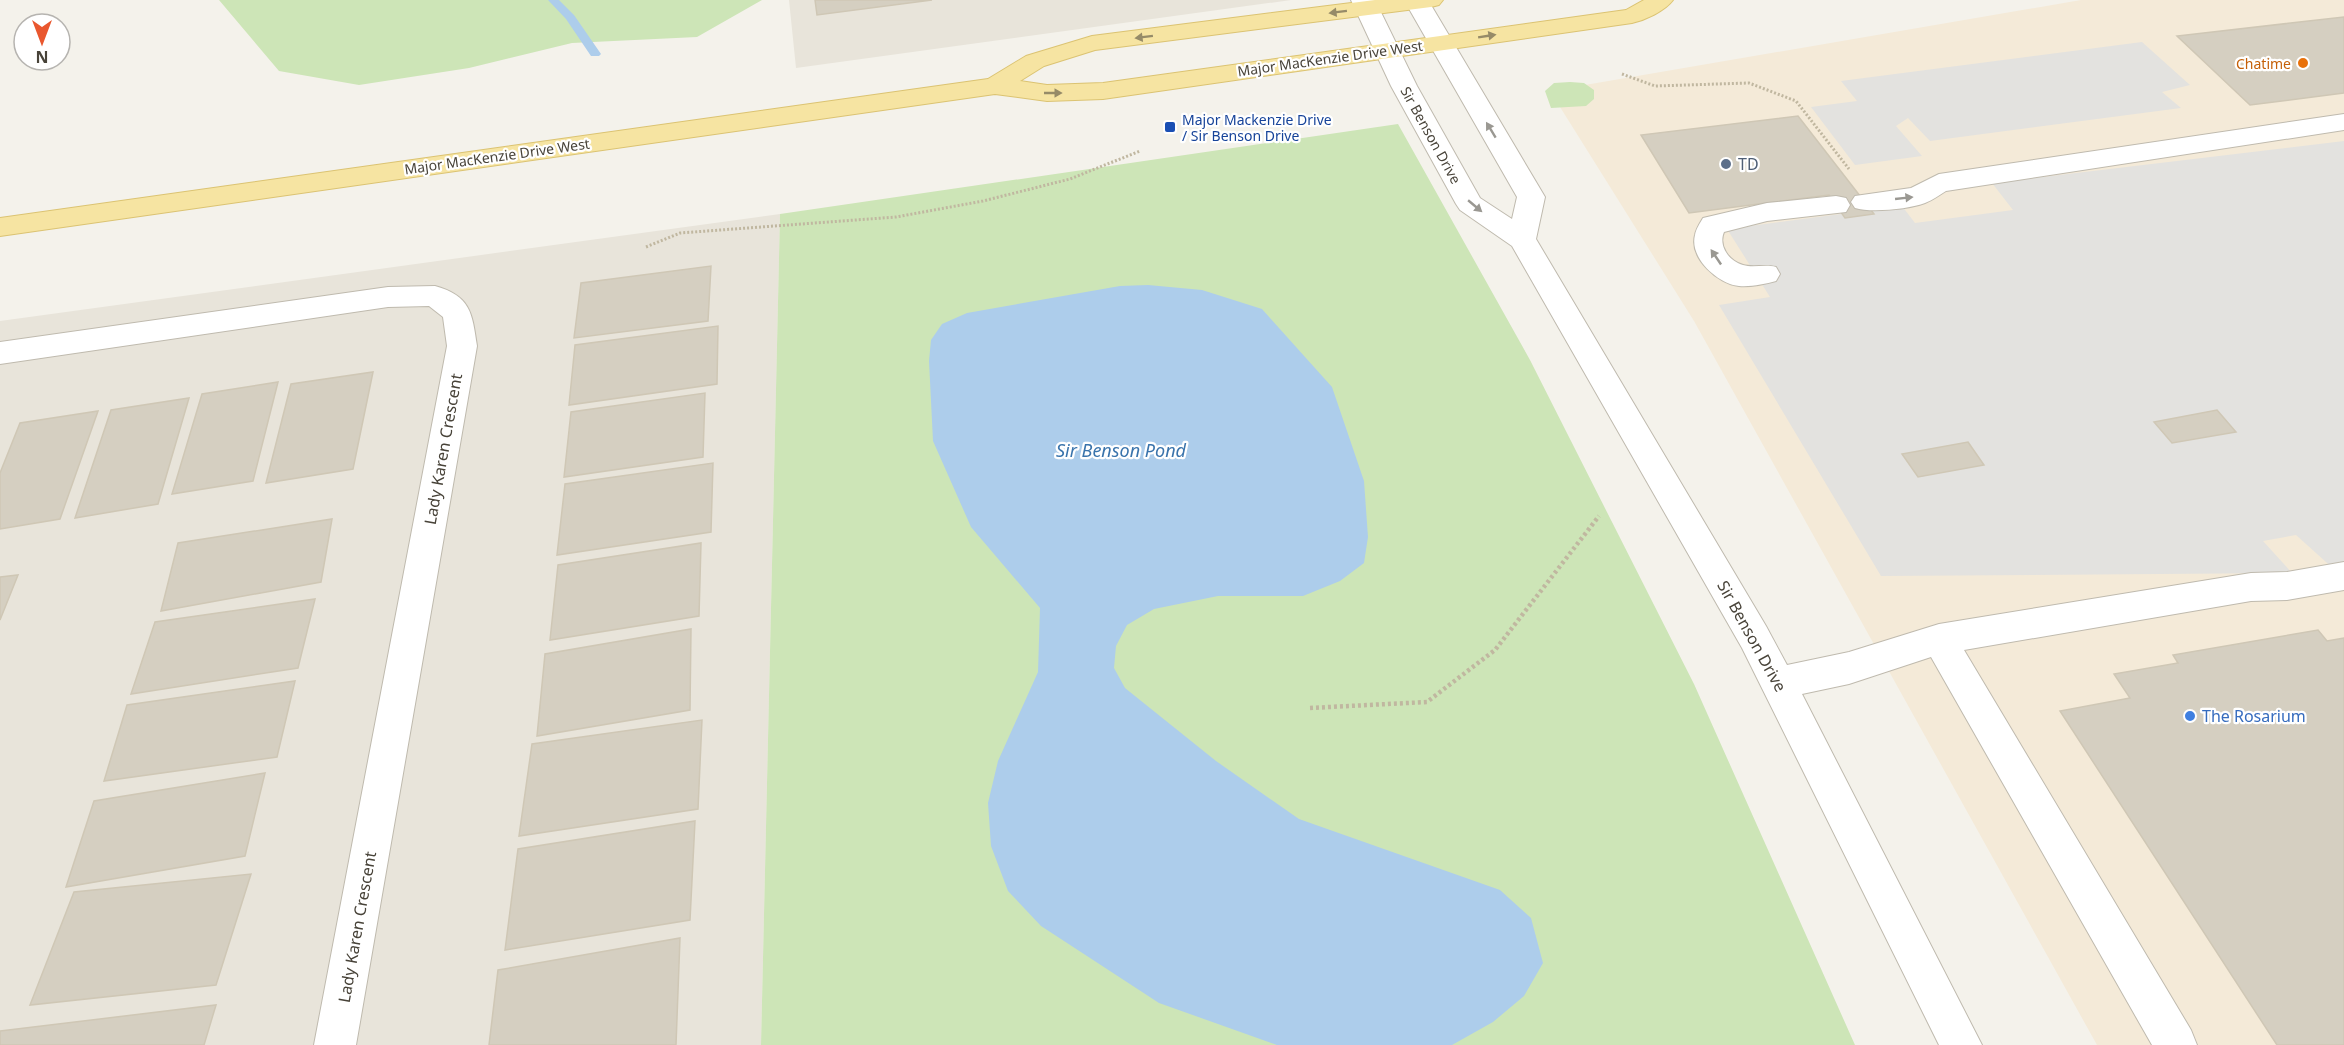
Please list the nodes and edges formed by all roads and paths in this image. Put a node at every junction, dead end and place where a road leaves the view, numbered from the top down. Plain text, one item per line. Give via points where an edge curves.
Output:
1 (1661, 0) edge
2 (1421, 1) edge
3 (1365, 4) edge
4 (1440, 42) junction
5 (1387, 50) junction
6 (1622, 74) dead end
7 (995, 86) junction
8 (2344, 122) edge
9 (1140, 151) dead end
10 (1869, 201) joint
11 (1836, 205) dead end
12 (0, 227) edge
13 (1522, 239) junction
14 (646, 247) dead end
15 (1766, 274) dead end
16 (0, 353) edge
17 (1599, 516) dead end
18 (2344, 576) edge
19 (1939, 639) junction
20 (1778, 683) junction
21 (1310, 708) dead end
22 (335, 1045) edge
23 (1961, 1045) edge
24 (2176, 1045) edge

4 -> 1 main road, Major MacKenzie Drive West via 1632,16
2 - 3 main road, Major MacKenzie Drive West
2 - 4 street
3 - 5 street, Sir Benson Drive
3 -> 7 main road, Major MacKenzie Drive West via 1092,43 1035,61
4 - 5 main road, Major MacKenzie Drive West
13 -> 4 street via 1531,197
7 -> 5 main road, Major MacKenzie Drive West via 1047,93 1103,91
5 -> 13 street, Sir Benson Drive via 1470,204
6 - 10 path via 1654,86 1749,83 1796,101
7 - 12 main road, Major MacKenzie Drive West
10 -> 8 street via 1917,196 1939,183
9 - 14 path via 1070,179 983,201 896,217 680,233
15 -> 11 street via 1740,276 1721,265 1710,253 1708,236 1713,225 1767,212
13 - 20 street, Sir Benson Drive
16 - 22 street, Lady Karen Crescent via 388,297 435,296 457,312 462,346
17 - 21 path via 1495,650 1426,702
18 - 19 street via 2287,586 2251,587
19 - 20 street via 1849,668
19 - 24 street
20 - 23 street, Sir Benson Drive

